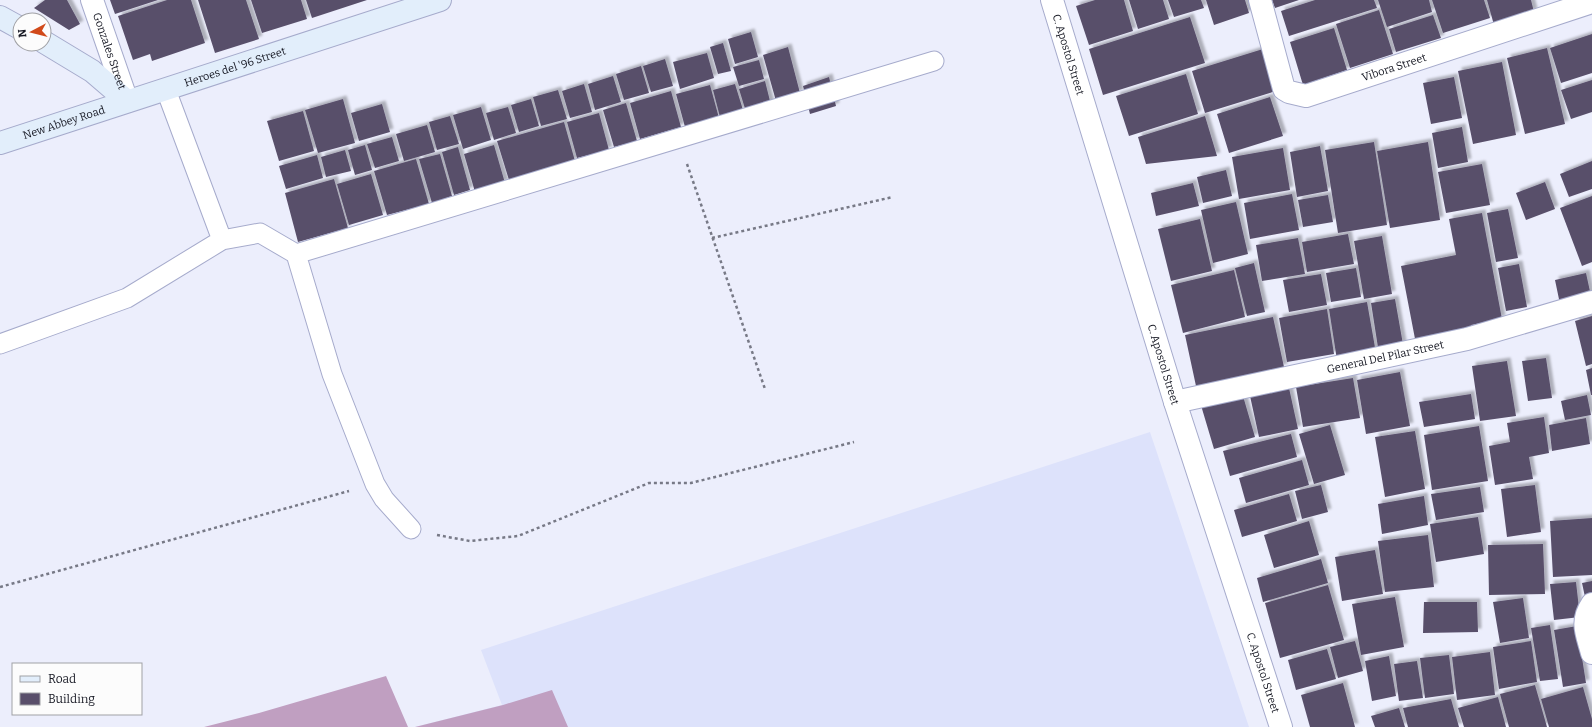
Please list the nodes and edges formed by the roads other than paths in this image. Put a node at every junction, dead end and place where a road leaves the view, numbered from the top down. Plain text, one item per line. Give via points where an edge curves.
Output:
1 (92, 0) edge
2 (440, 0) edge
3 (1052, 0) edge
4 (1260, 0) edge
5 (1592, 2) edge
6 (0, 17) edge
7 (12, 24) edge
8 (52, 47) edge
9 (934, 61) dead end
10 (166, 90) junction
11 (127, 101) junction
12 (0, 143) edge
13 (222, 240) junction
14 (296, 254) junction
15 (1592, 302) edge
16 (0, 344) edge
17 (1175, 402) junction
18 (411, 529) road end
19 (1592, 604) edge
20 (1592, 653) edge
21 (1281, 727) edge

1 - 11 street, Gonzales Street
2 - 10 street, Heroes del '96 Street
3 - 17 street, C. Apostol Street
4 - 5 street, Vibora Street via 1284,89 1306,96
6 - 7 street
8 - 11 street via 92,71
9 - 14 lane
10 - 11 street, Heroes del '96 Street
10 - 13 lane
11 - 12 street, New Abbey Road
13 - 14 lane via 260,233
13 - 16 lane via 127,298
14 - 18 lane via 332,374 375,484 384,499
15 - 17 street, General Del Pilar Street via 1467,339
17 - 21 street, C. Apostol Street
19 - 20 street via 1586,614 1584,626

